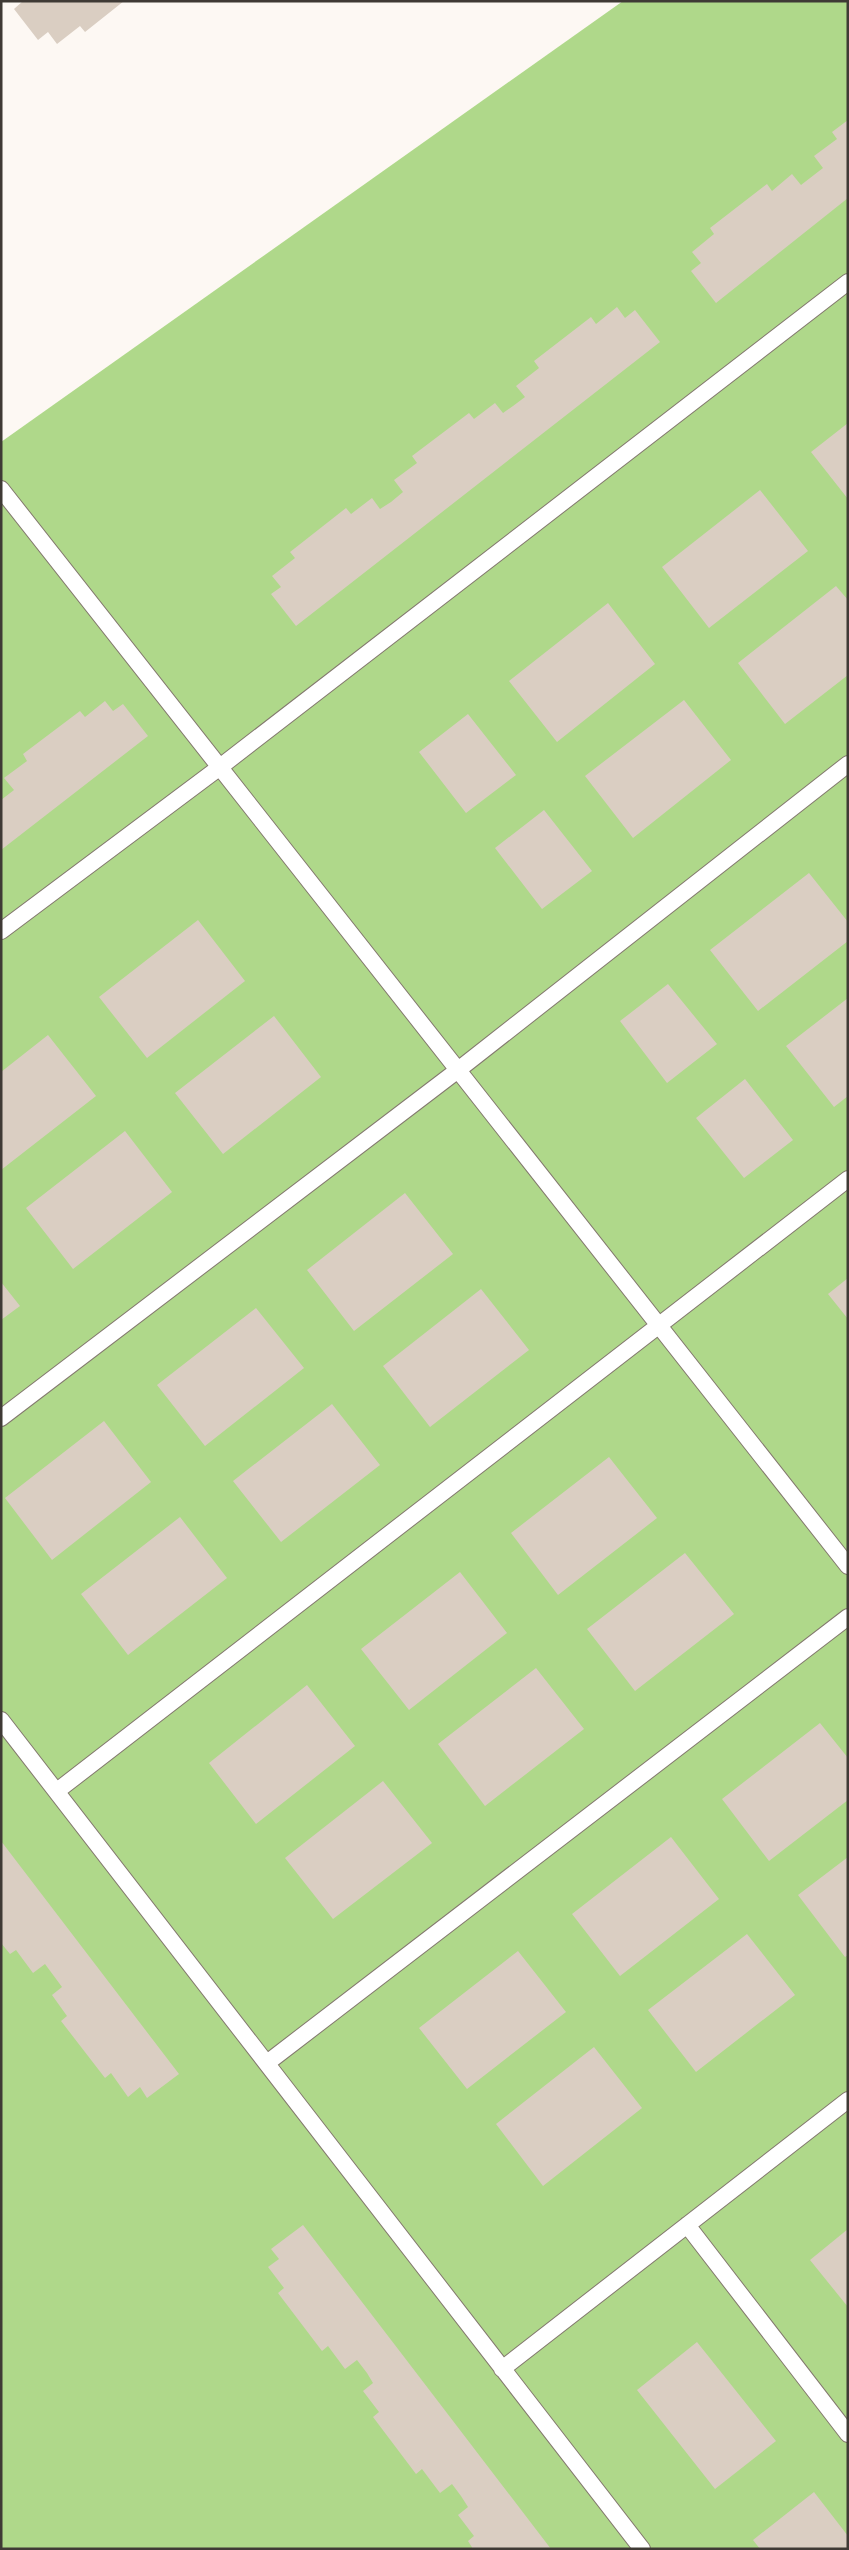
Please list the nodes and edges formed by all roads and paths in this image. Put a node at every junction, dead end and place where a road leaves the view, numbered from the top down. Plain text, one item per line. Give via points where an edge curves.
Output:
1 (848, 282) edge
2 (1, 489) edge
3 (848, 764) edge
4 (220, 767) junction
5 (1, 931) edge
6 (458, 1070) junction
7 (848, 1179) edge
8 (659, 1325) junction
9 (1, 1418) edge
10 (848, 1566) edge
11 (848, 1617) edge
12 (1, 1720) edge
13 (57, 1791) junction
14 (267, 2064) junction
15 (848, 2100) edge
16 (687, 2225) junction
17 (502, 2368) junction
18 (848, 2434) edge
19 (642, 2549) edge

1 - 4 lane
2 - 4 lane
3 - 6 lane
4 - 5 lane
4 - 6 lane
6 - 8 lane
6 - 9 lane
7 - 8 lane
8 - 10 lane
8 - 13 lane
11 - 14 lane
12 - 13 lane
13 - 14 lane
14 - 17 lane
15 - 16 lane
16 - 17 lane
16 - 18 lane
17 - 19 lane

